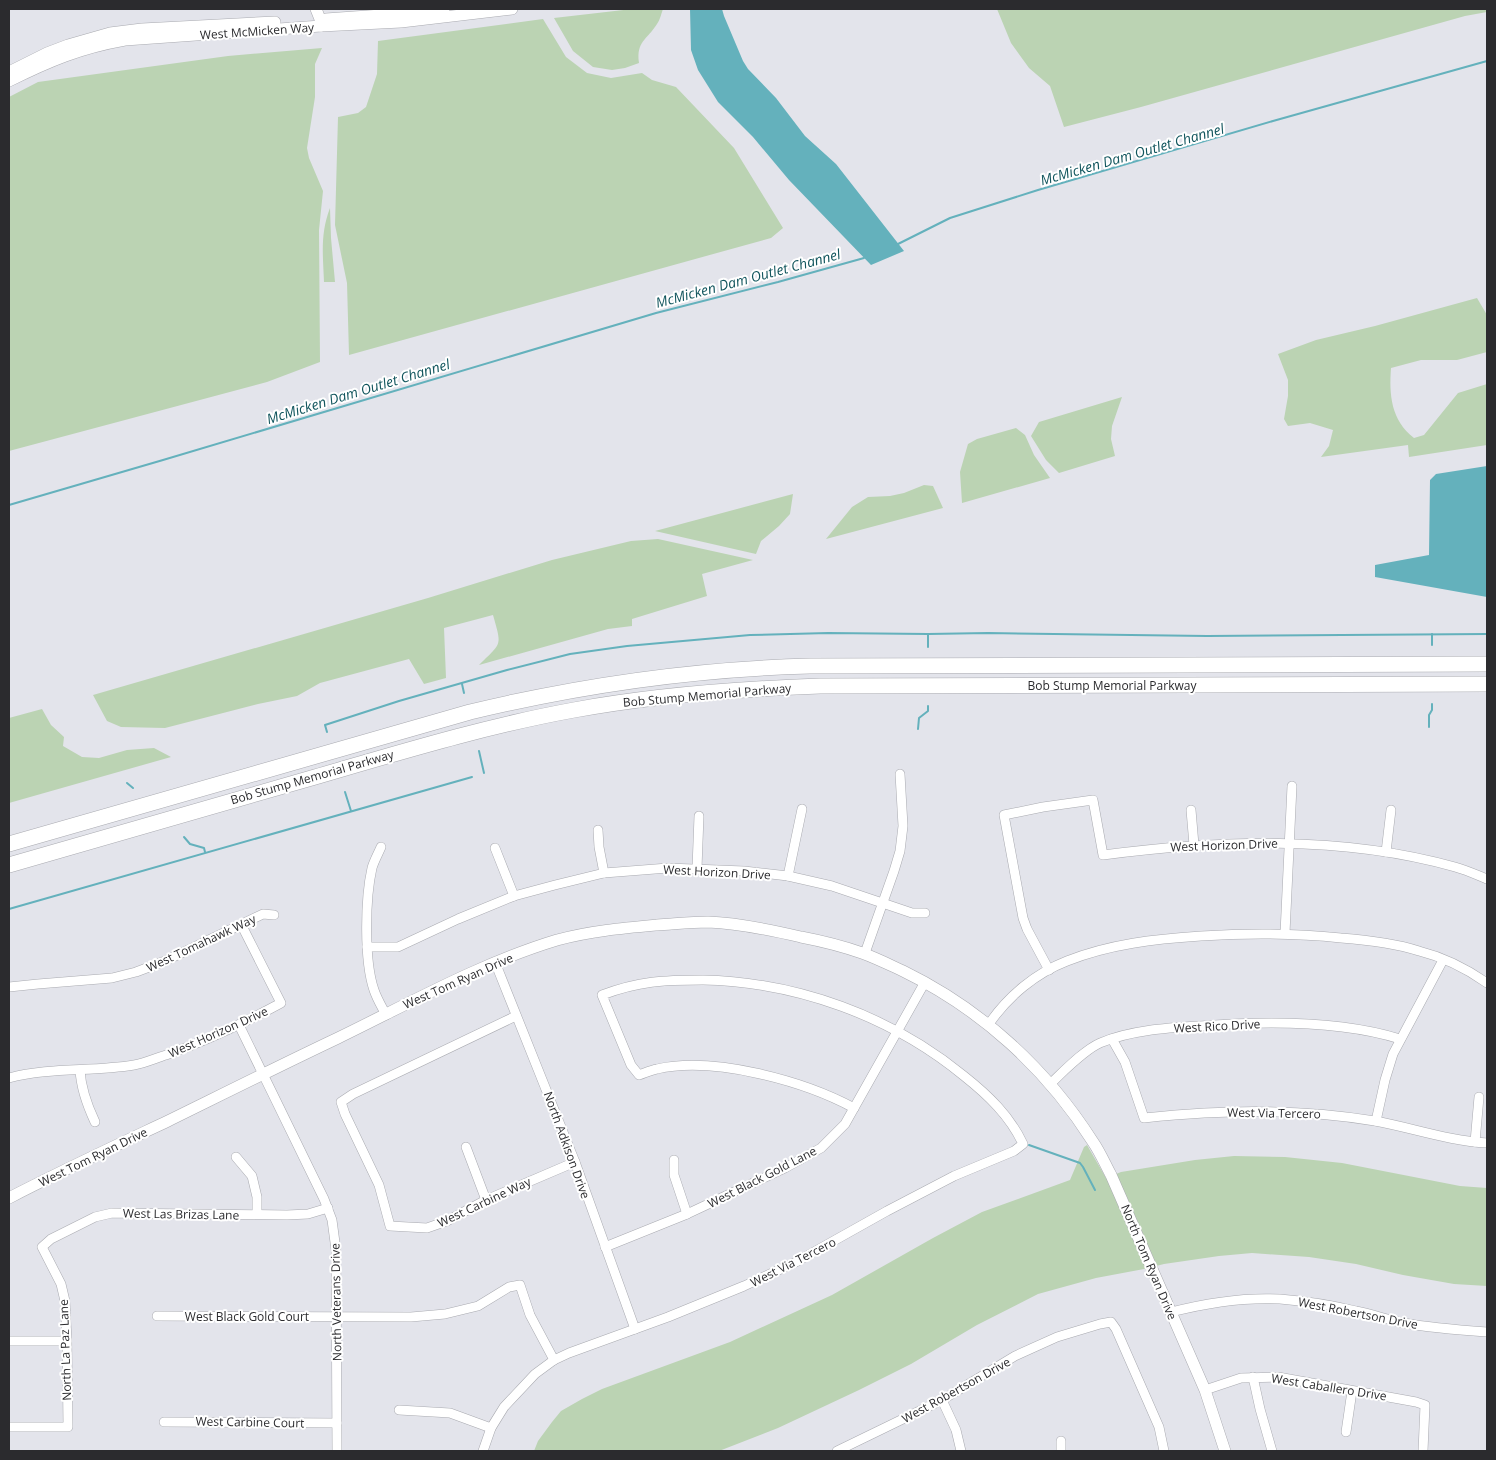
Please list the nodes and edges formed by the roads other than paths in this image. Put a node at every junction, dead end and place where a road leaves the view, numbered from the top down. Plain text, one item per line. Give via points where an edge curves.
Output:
1 (444, 9) edge
2 (512, 9) edge
3 (320, 16) edge
4 (9, 72) edge
5 (9, 81) edge
6 (1487, 664) edge
7 (1487, 684) edge
8 (900, 774) dead end
9 (1292, 786) dead end
10 (802, 810) dead end
11 (1191, 810) dead end
12 (1390, 810) dead end
13 (699, 816) dead end
14 (598, 830) dead end
15 (9, 844) edge
16 (1288, 844) junction
17 (1194, 845) junction
18 (381, 847) dead end
19 (495, 848) dead end
20 (1386, 852) junction
21 (9, 865) edge
22 (696, 868) junction
23 (604, 873) junction
24 (788, 876) junction
25 (1487, 880) edge
26 (514, 896) junction
27 (882, 902) junction
28 (925, 913) dead end
29 (274, 915) dead end
30 (242, 926) junction
31 (1285, 933) junction
32 (367, 947) junction
33 (864, 954) junction
34 (1443, 960) junction
35 (495, 962) junction
36 (1049, 970) junction
37 (925, 982) junction
38 (1487, 983) edge
39 (9, 987) edge
40 (386, 1014) junction
41 (516, 1016) junction
42 (989, 1024) junction
43 (239, 1025) junction
44 (897, 1031) junction
45 (1112, 1039) junction
46 (1400, 1039) junction
47 (80, 1070) junction
48 (264, 1074) junction
49 (9, 1078) edge
50 (1050, 1084) junction
51 (1479, 1097) dead end
52 (854, 1108) junction
53 (1376, 1121) junction
54 (95, 1122) dead end
55 (1475, 1142) junction
56 (1487, 1143) edge
57 (466, 1147) dead end
58 (236, 1157) dead end
59 (674, 1160) dead end
60 (575, 1162) junction
61 (9, 1198) edge
62 (486, 1200) junction
63 (328, 1208) junction
64 (257, 1214) junction
65 (688, 1214) junction
66 (42, 1247) joint
67 (605, 1247) junction
68 (1171, 1312) junction
69 (157, 1316) dead end
70 (336, 1316) junction
71 (635, 1329) junction
72 (1487, 1332) edge
73 (9, 1341) edge
74 (67, 1341) junction
75 (554, 1360) junction
76 (1253, 1376) junction
77 (1205, 1390) junction
78 (1352, 1391) junction
79 (942, 1400) junction
80 (399, 1410) dead end
81 (164, 1422) dead end
82 (337, 1423) junction
83 (9, 1427) edge
84 (491, 1428) junction
85 (1346, 1432) dead end
86 (1061, 1440) dead end
87 (860, 1447) edge
88 (338, 1451) edge
89 (483, 1451) edge
90 (837, 1451) edge
91 (961, 1451) edge
92 (1061, 1451) edge
93 (1164, 1451) edge
94 (1225, 1451) edge
95 (1272, 1451) edge
96 (1423, 1451) edge

1 - 3 street, West McMicken Way
2 - 3 street, West McMicken Way via 401,22
3 - 4 street, West McMicken Way via 110,34 68,45
3 - 5 street, West McMicken Way via 94,46
6 - 15 highway, Bob Stump Memorial Parkway via 803,666 643,679 525,699 452,716
7 - 21 highway, Bob Stump Memorial Parkway via 820,686 667,696 566,711 462,735
8 - 27 street via 903,826 900,851
9 - 16 street
10 - 24 street
11 - 17 street
12 - 20 street
13 - 22 street
14 - 23 street
16 - 17 street, West Horizon Drive
16 - 20 street, West Horizon Drive
16 - 31 street
17 - 36 street, West Horizon Drive via 1102,855 1093,800 1004,815 1023,918
18 - 32 street via 368,889
19 - 26 street
20 - 25 street, West Horizon Drive via 1457,867
22 - 23 street, West Horizon Drive
22 - 24 street, West Horizon Drive
23 - 26 street, West Horizon Drive
24 - 27 street, West Horizon Drive
26 - 32 street, West Horizon Drive via 398,947
27 - 28 street, West Horizon Drive via 912,913
27 - 33 street
29 - 30 street, West Tomahawk Way via 263,914
30 - 39 street, West Tomahawk Way via 136,972 112,978
30 - 43 street, West Horizon Drive via 281,1003
31 - 34 street via 1390,944
31 - 36 street via 1151,940 1107,947
32 - 40 street via 374,991
33 - 35 street, West Tom Ryan Drive via 784,933 708,922 596,931 558,940
33 - 37 street, West Tom Ryan Drive
34 - 38 street
34 - 46 street
35 - 40 street, West Tom Ryan Drive
35 - 41 street, North Adkison Drive
36 - 42 street via 1000,1007
37 - 42 street, West Tom Ryan Drive
37 - 44 street, West Black Gold Lane
40 - 48 street, West Tom Ryan Drive
41 - 60 street, North Adkison Drive
41 - 62 street, West Carbine Way via 341,1102 379,1186 390,1226 427,1228
42 - 50 street, West Tom Ryan Drive
43 - 47 street, West Horizon Drive via 192,1046 134,1065
43 - 48 street, North Veterans Drive
44 - 52 street, West Black Gold Lane
44 - 52 street via 803,993 758,984 674,980 646,982 602,995 631,1064 639,1075 666,1068 720,1067 780,1079 834,1097
44 - 71 street, West Via Tercero via 945,1060 982,1092 1015,1128 1023,1144 1014,1151 954,1176 796,1262
45 - 46 street, West Rico Drive via 1159,1028 1248,1022 1329,1026 1376,1032
45 - 50 street, West Rico Drive via 1098,1044 1077,1059
45 - 53 street, West Via Tercero via 1125,1062 1144,1118 1247,1111 1306,1112
46 - 53 street via 1385,1080
47 - 49 street, West Horizon Drive
47 - 54 street via 86,1103
48 - 61 street, West Tom Ryan Drive
48 - 63 street, North Veterans Drive
50 - 68 street, North Tom Ryan Drive via 1094,1144
51 - 55 street
52 - 65 street, West Black Gold Lane via 845,1124 821,1148
53 - 55 street, West Via Tercero via 1439,1137
55 - 56 street, West Via Tercero
57 - 62 street
58 - 64 street via 252,1176
59 - 65 street via 674,1175
60 - 62 street, West Carbine Way
60 - 67 street, North Adkison Drive
63 - 64 street, West Las Brizas Lane via 308,1214
63 - 70 street, North Veterans Drive via 336,1250
64 - 66 street, West Las Brizas Lane via 112,1213 95,1217 51,1239
65 - 67 street, West Black Gold Lane
66 - 74 street, North La Paz Lane via 66,1301
67 - 71 street, North Adkison Drive
68 - 72 street, West Robertson Drive via 1236,1300 1279,1299 1354,1310 1402,1322
68 - 77 street, North Tom Ryan Drive
69 - 70 street, West Black Gold Court
70 - 75 street via 445,1314 478,1306 520,1284 530,1315
70 - 82 street, North Veterans Drive
71 - 75 street, West Via Tercero
73 - 74 street
74 - 83 street, North La Paz Lane via 68,1428
75 - 84 street, West Via Tercero via 534,1374 504,1407
76 - 77 street, West Caballero Drive
76 - 78 street, West Caballero Drive via 1278,1377
76 - 95 street
77 - 94 street, North Tom Ryan Drive
78 - 85 street
78 - 96 street, West Caballero Drive via 1425,1405
79 - 87 street, West Robertson Drive
79 - 91 street via 956,1430
79 - 93 street, West Robertson Drive via 1015,1356 1057,1337 1111,1322 1158,1427
80 - 84 street via 450,1413
81 - 82 street, West Carbine Court
82 - 88 street, North Veterans Drive
84 - 89 street, West Via Tercero
86 - 92 street
87 - 90 street, West Robertson Drive

